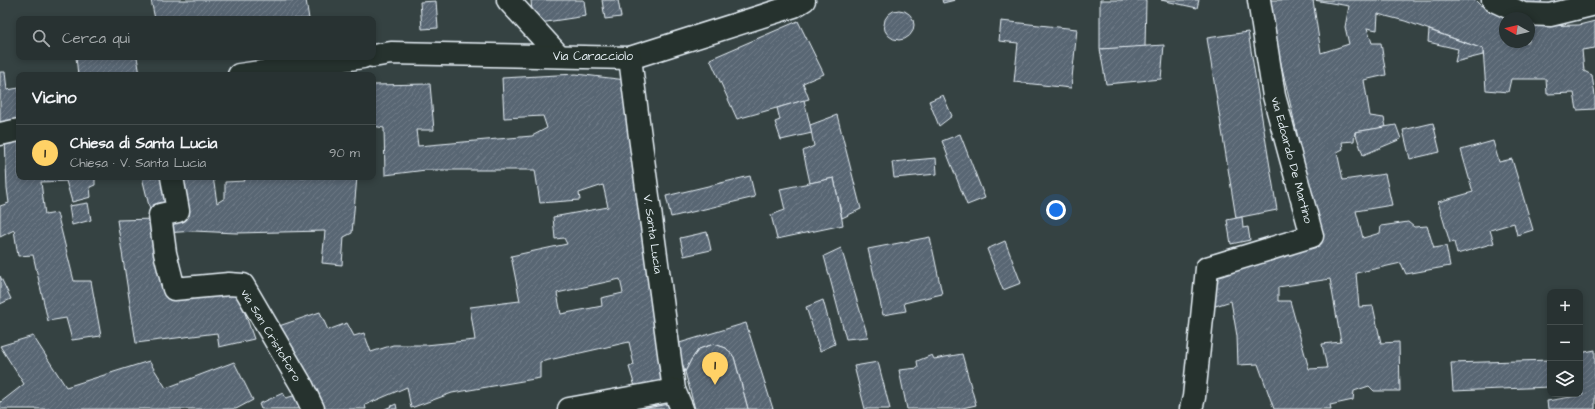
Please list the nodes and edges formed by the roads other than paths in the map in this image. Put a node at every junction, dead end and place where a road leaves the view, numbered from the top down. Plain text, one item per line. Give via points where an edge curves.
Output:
1 (508, 0) edge
2 (1259, 0) edge
3 (1493, 0) edge
4 (796, 2) edge
5 (1595, 4) edge
6 (376, 56) edge
7 (559, 56) junction
8 (630, 58) junction
9 (342, 60) edge
10 (260, 72) edge
11 (16, 131) edge
12 (0, 134) edge
13 (173, 180) edge
14 (678, 399) edge
15 (313, 409) edge
16 (569, 409) edge
17 (1191, 409) edge

1 - 7 street
2 - 17 street, via Edoardo De Martino via 1274,96 1312,236 1207,268
3 - 5 street via 1523,14 1550,14
4 - 8 street, Via Caracciolo
6 - 7 street, Via Caracciolo via 391,53
7 - 8 street, Via Caracciolo
8 - 14 street, V. Santa Lucia
9 - 10 street
11 - 12 street
13 - 15 street, via San Cristoforo via 178,211 160,215 165,253 174,289 243,285
14 - 16 street

